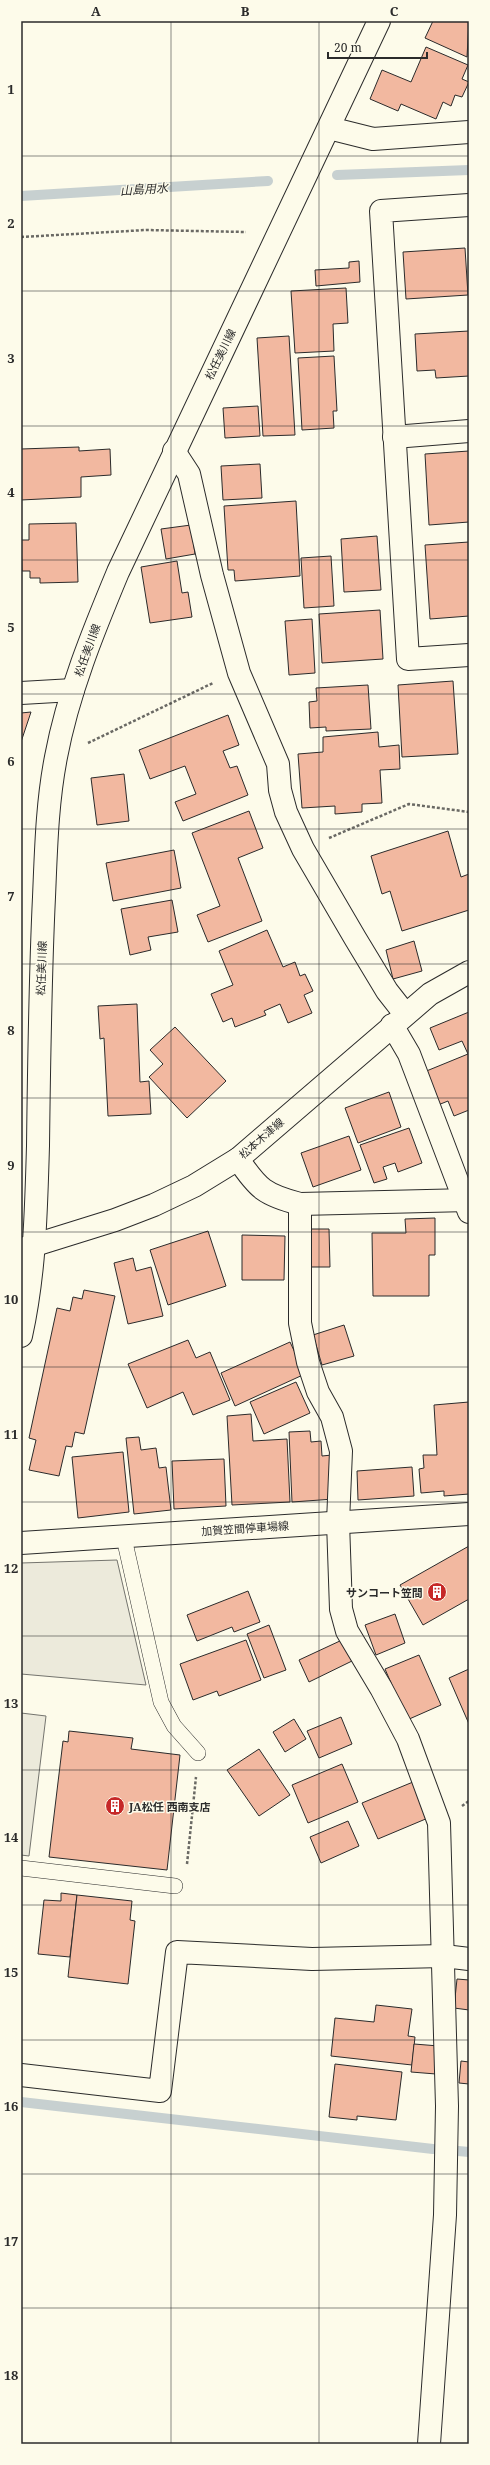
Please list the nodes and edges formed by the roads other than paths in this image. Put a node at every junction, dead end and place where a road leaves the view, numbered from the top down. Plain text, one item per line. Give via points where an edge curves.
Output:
1 (380, 21) edge
2 (329, 128) junction
3 (469, 132) edge
4 (469, 205) edge
5 (469, 431) edge
6 (394, 437) junction
7 (174, 451) junction
8 (469, 655) edge
9 (73, 690) junction
10 (21, 693) edge
11 (469, 972) edge
12 (399, 1019) junction
13 (238, 1159) junction
14 (300, 1204) junction
15 (468, 1204) edge
16 (28, 1247) edge
17 (21, 1336) edge
18 (469, 1514) edge
19 (338, 1522) junction
20 (21, 1542) edge
21 (126, 1547) dead end
22 (198, 1753) road end
23 (21, 1868) edge
24 (175, 1886) road end
25 (444, 1956) junction
26 (469, 1959) edge
27 (21, 2074) edge
28 (429, 2444) edge

1 - 2 street, 松任美川線
2 - 3 street via 374,139
2 - 7 street, 松任美川線
4 - 6 street via 381,211
5 - 6 street
6 - 8 street via 408,659
7 - 9 street, 松任美川線 via 118,572
7 - 12 street via 189,474 212,575 239,673 278,764 284,804 303,849 387,991
9 - 10 street
9 - 16 street, 松任美川線 via 56,757 48,818
11 - 12 street, 松本木津線 via 430,994
12 - 13 street, 松本木津線
12 - 15 street via 409,1054
13 - 14 street via 253,1181 264,1191
13 - 16 street, 松本木津線 via 194,1186 154,1204
14 - 15 street
14 - 19 street via 300,1324 308,1362 318,1392 332,1417 341,1451
16 - 17 street, 松任美川線 via 29,1298
18 - 19 street, 加賀笠間停車場線
19 - 20 street, 加賀笠間停車場線
19 - 25 street via 341,1609 347,1631 382,1688 408,1739 439,1823
21 - 22 lane via 161,1702 174,1726
23 - 24 lane
25 - 26 street
25 - 27 street via 312,1959 177,1952 160,2091
25 - 28 street via 446,2215

